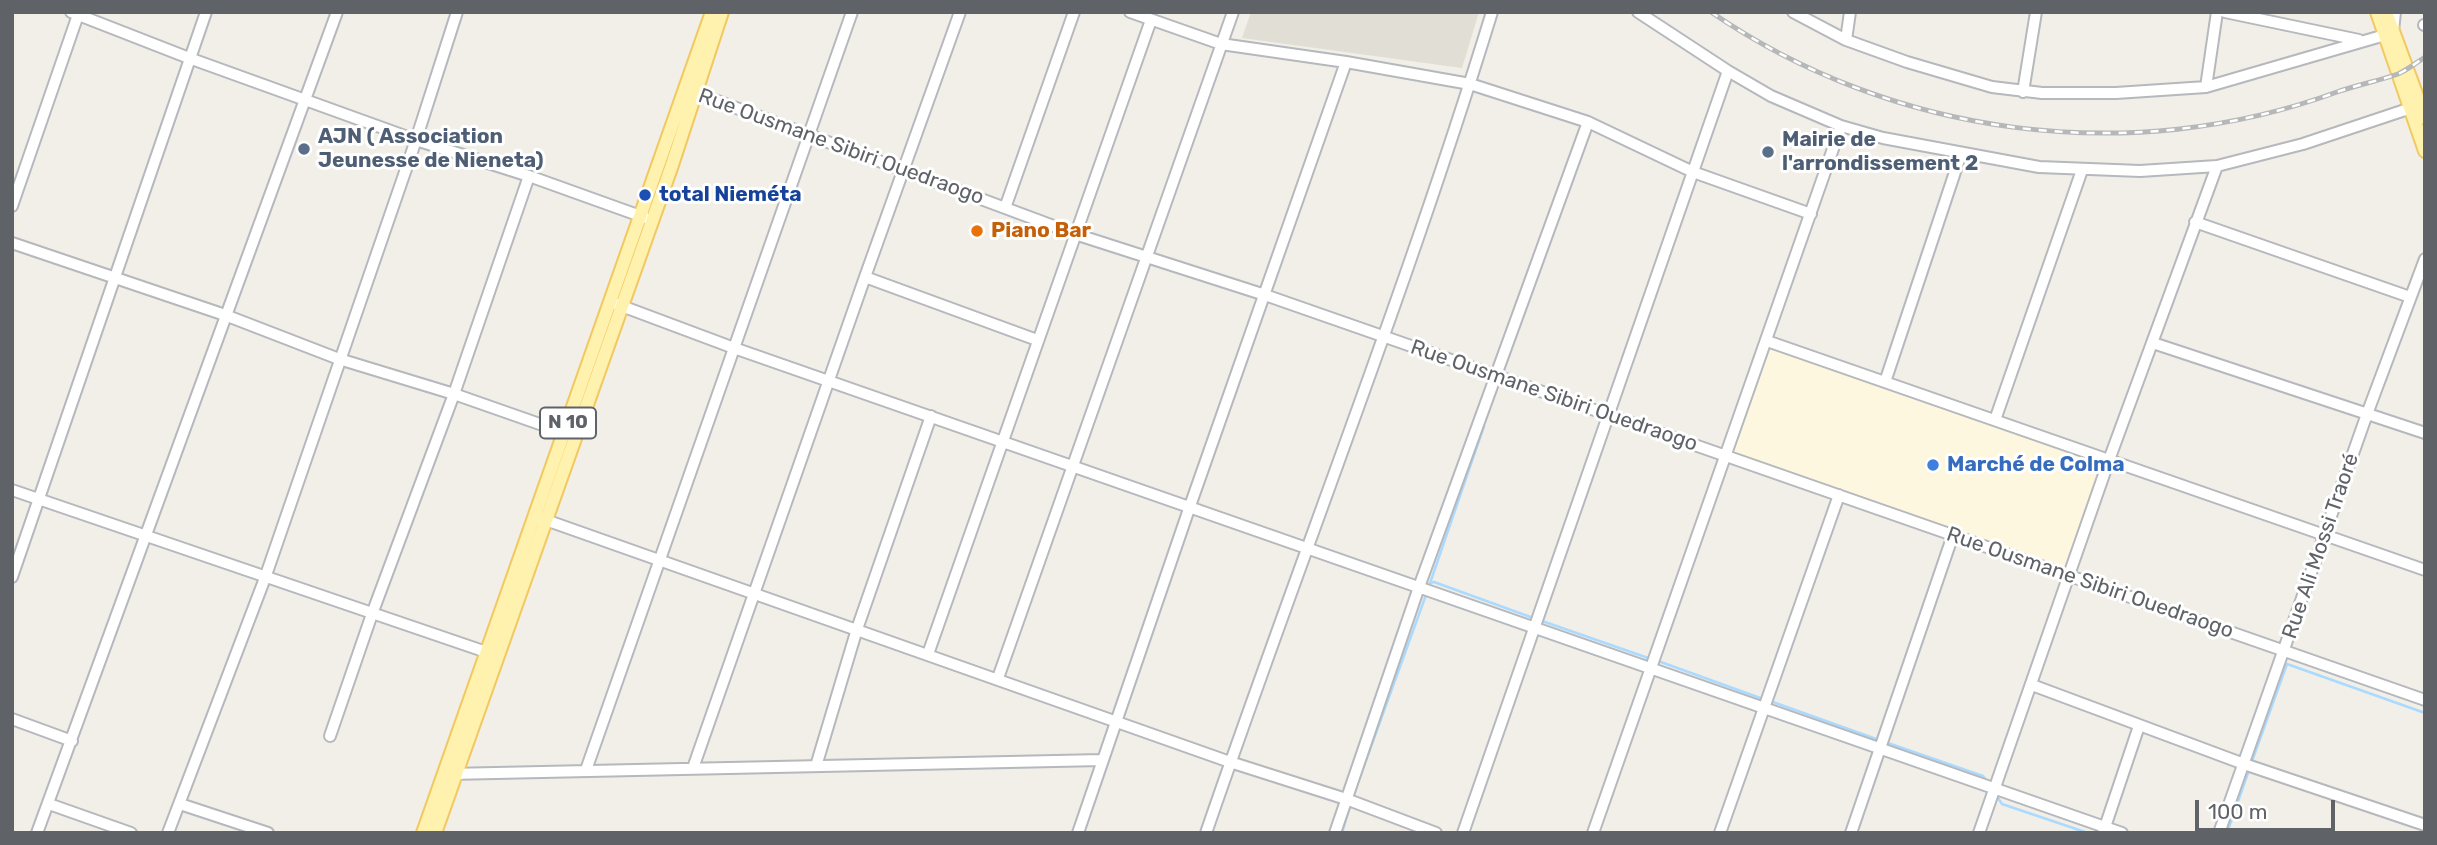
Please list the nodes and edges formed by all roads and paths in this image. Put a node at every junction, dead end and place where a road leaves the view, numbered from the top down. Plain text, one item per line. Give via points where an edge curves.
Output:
1 (206, 12) edge
2 (337, 12) edge
3 (457, 12) edge
4 (712, 12) edge
5 (722, 12) edge
6 (852, 12) edge
7 (960, 12) edge
8 (1074, 12) edge
9 (1130, 12) edge
10 (1233, 12) edge
11 (1492, 12) edge
12 (1637, 12) edge
13 (1793, 12) edge
14 (1850, 12) edge
15 (2036, 12) edge
16 (2217, 12) edge
17 (2225, 12) edge
18 (2377, 12) edge
19 (2386, 12) edge
20 (2395, 12) edge
21 (76, 13) edge
22 (1150, 20) junction
23 (2389, 33) junction
24 (1846, 40) junction
25 (2362, 41) junction
26 (1222, 44) junction
27 (189, 58) junction
28 (1346, 62) junction
29 (1728, 71) junction
30 (1470, 84) junction
31 (2206, 87) junction
32 (690, 91) junction
33 (2023, 92) junction
34 (306, 100) junction
35 (2418, 105) edge
36 (2425, 118) edge
37 (1588, 122) junction
38 (1841, 126) junction
39 (809, 135) junction
40 (416, 139) junction
41 (2425, 150) edge
42 (1961, 154) junction
43 (2217, 166) junction
44 (904, 170) junction
45 (2082, 170) junction
46 (1693, 172) junction
47 (529, 176) junction
48 (12, 206) edge
49 (1005, 208) junction
50 (1811, 214) junction
51 (646, 218) junction
52 (2195, 222) junction
53 (1075, 234) junction
54 (12, 243) edge
55 (1146, 256) junction
56 (2425, 259) edge
57 (865, 276) junction
58 (115, 277) junction
59 (1265, 295) junction
60 (2410, 297) junction
61 (616, 305) junction
62 (225, 315) junction
63 (1383, 336) junction
64 (1037, 340) junction
65 (1767, 341) junction
66 (2153, 343) junction
67 (734, 348) junction
68 (339, 359) junction
69 (1496, 375) junction
70 (830, 382) junction
71 (1885, 382) junction
72 (454, 394) junction
73 (1608, 414) junction
74 (2367, 414) junction
75 (931, 416) junction
76 (1995, 420) junction
77 (2425, 433) edge
78 (569, 434) junction
79 (1003, 442) junction
80 (1725, 457) junction
81 (2109, 460) junction
82 (1073, 466) junction
83 (12, 490) edge
84 (1839, 495) junction
85 (39, 499) junction
86 (1190, 506) junction
87 (540, 517) junction
88 (2325, 534) junction
89 (145, 535) junction
90 (1953, 535) junction
91 (1308, 548) junction
92 (660, 560) junction
93 (2425, 570) edge
94 (2068, 575) junction
95 (12, 577) edge
96 (265, 578) junction
97 (1419, 587) junction
98 (755, 593) junction
99 (372, 614) junction
100 (1534, 628) junction
101 (857, 629) junction
102 (2284, 650) junction
103 (492, 654) junction
104 (928, 654) junction
105 (1651, 668) junction
106 (998, 678) junction
107 (2032, 685) junction
108 (2425, 700) edge
109 (1762, 707) junction
110 (12, 719) edge
111 (1116, 719) junction
112 (2139, 726) junction
113 (330, 736) dead end
114 (72, 741) junction
115 (1880, 748) junction
116 (1102, 760) junction
117 (1230, 762) junction
118 (2244, 764) junction
119 (816, 766) junction
120 (693, 768) junction
121 (586, 770) junction
122 (449, 774) junction
123 (1994, 788) junction
124 (1346, 799) junction
125 (49, 804) junction
126 (180, 804) junction
127 (2425, 825) edge
128 (2104, 830) edge
129 (129, 832) edge
130 (37, 833) edge
131 (169, 833) edge
132 (268, 833) edge
133 (423, 833) edge
134 (435, 833) edge
135 (1078, 833) edge
136 (1206, 833) edge
137 (1335, 833) edge
138 (1436, 833) edge
139 (1464, 833) edge
140 (1594, 833) edge
141 (1720, 833) edge
142 (1851, 833) edge
143 (1979, 833) edge
144 (2122, 833) edge
145 (2219, 833) edge

1 - 27 street
2 - 34 street
3 - 40 street
4 - 32 main road, N 10
5 - 32 main road, N 10
6 - 39 street
7 - 44 street
8 - 49 street
9 - 22 street
10 - 26 street
11 - 30 street
12 - 29 street
13 - 24 street
14 - 24 street
15 - 33 street
16 - 31 street
17 - 25 street
18 - 23 main road
19 - 23 main road
20 - 23 street
21 - 27 street
21 - 48 street
22 - 26 street
22 - 53 street
23 - 25 street
23 - 35 main road
24 - 33 street via 1961,79
25 - 31 street
26 - 28 street
26 - 55 street
27 - 34 street
27 - 58 street
28 - 30 street
28 - 59 street
29 - 38 street
29 - 46 street
30 - 37 street
30 - 63 street
31 - 33 street via 2116,93
32 - 39 street, Rue Ousmane Sibiri Ouedraogo
32 - 51 main road, N 10
34 - 40 street
34 - 62 street
35 - 36 main road
35 - 41 main road
35 - 43 street via 2303,144
37 - 46 street
37 - 69 street
38 - 42 street
38 - 50 street
39 - 44 street, Rue Ousmane Sibiri Ouedraogo
39 - 67 street
40 - 47 street
40 - 68 street
42 - 45 street
42 - 71 street
43 - 45 street
43 - 52 street
44 - 49 street, Rue Ousmane Sibiri Ouedraogo
44 - 57 street
45 - 76 street
46 - 50 street
46 - 73 street
47 - 51 street
47 - 72 street
49 - 53 street, Rue Ousmane Sibiri Ouedraogo
50 - 65 street
51 - 61 main road, N 10
52 - 60 street
52 - 66 street
53 - 55 street, Rue Ousmane Sibiri Ouedraogo
53 - 64 street
54 - 58 street
55 - 59 street, Rue Ousmane Sibiri Ouedraogo
55 - 82 street
56 - 60 street, Rue Ali Mossi Traoré
57 - 64 street
57 - 70 street
58 - 62 street
58 - 85 street
59 - 63 street, Rue Ousmane Sibiri Ouedraogo
59 - 86 street
60 - 74 street, Rue Ali Mossi Traoré
61 - 67 street
61 - 78 main road, N 10
62 - 68 street
62 - 89 street
63 - 69 street, Rue Ousmane Sibiri Ouedraogo
63 - 91 street
64 - 79 street
65 - 71 street
65 - 80 street
66 - 74 street
66 - 81 street
67 - 70 street
67 - 92 street
68 - 72 street
68 - 96 street
69 - 73 street, Rue Ousmane Sibiri Ouedraogo
69 - 97 street
70 - 75 street
70 - 98 street
71 - 76 street
72 - 78 street
72 - 99 street
73 - 80 street, Rue Ousmane Sibiri Ouedraogo
73 - 100 street
74 - 77 street
74 - 88 street, Rue Ali Mossi Traoré
75 - 79 street
75 - 101 street
76 - 81 street
78 - 87 main road, N 10
79 - 82 street
79 - 104 street
80 - 84 street, Rue Ousmane Sibiri Ouedraogo
80 - 105 street
81 - 88 street
81 - 94 street
82 - 86 street
82 - 106 street
83 - 85 street
84 - 90 street, Rue Ousmane Sibiri Ouedraogo
84 - 109 street
85 - 89 street
85 - 95 street
86 - 91 street
86 - 111 street
87 - 92 street
87 - 103 main road, N 10
88 - 93 street
88 - 102 street, Rue Ali Mossi Traoré
89 - 96 street
89 - 114 street
90 - 94 street, Rue Ousmane Sibiri Ouedraogo
90 - 115 street
91 - 97 street
91 - 117 street
92 - 98 street
92 - 121 street
94 - 102 street, Rue Ousmane Sibiri Ouedraogo
94 - 107 street
96 - 99 street
96 - 126 street
97 - 100 street
97 - 124 street
98 - 101 street
98 - 120 street
99 - 103 street
99 - 113 street
100 - 105 street
100 - 139 street
101 - 104 street
101 - 119 street
102 - 108 street, Rue Ousmane Sibiri Ouedraogo
102 - 118 street, Rue Ali Mossi Traoré
103 - 122 main road, N 10
104 - 106 street
105 - 109 street
105 - 140 street
106 - 111 street
107 - 112 street
107 - 123 street
109 - 115 street
109 - 141 street
110 - 114 street
111 - 116 street
111 - 117 street
112 - 118 street
112 - 128 street
114 - 125 street
115 - 123 street
115 - 142 street
116 - 119 street
116 - 135 street
117 - 124 street
117 - 136 street
118 - 127 street
118 - 145 street, Rue Ali Mossi Traoré
119 - 120 street
120 - 121 street
121 - 122 street
122 - 133 main road, N 10
122 - 134 main road, N 10
123 - 128 street
123 - 143 street
124 - 137 street
124 - 138 street
125 - 129 street
125 - 130 street
126 - 131 street
126 - 132 street
128 - 144 street

